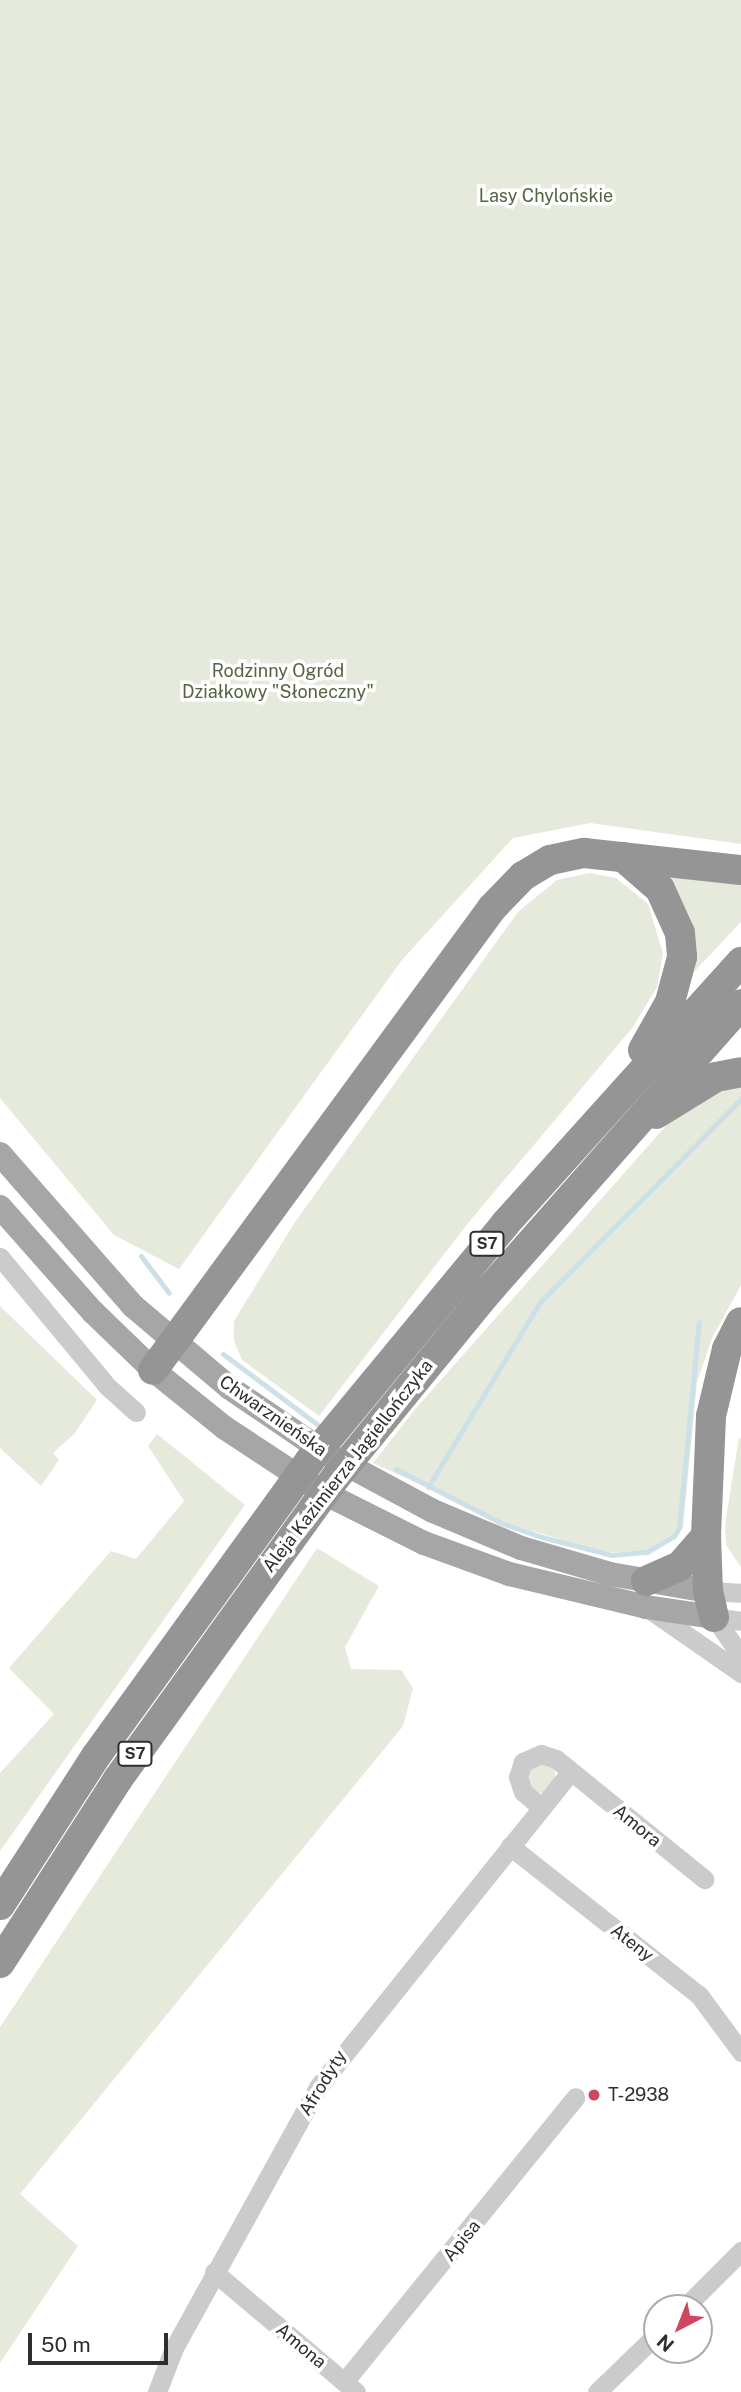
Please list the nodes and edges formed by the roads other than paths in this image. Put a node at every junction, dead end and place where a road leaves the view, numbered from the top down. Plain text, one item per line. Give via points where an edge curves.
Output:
1 (624, 857) junction
2 (741, 870) edge
3 (741, 962) edge
4 (741, 1004) edge
5 (741, 1072) edge
6 (616, 1097) junction
7 (625, 1132) junction
8 (0, 1154) edge
9 (0, 1207) edge
10 (0, 1257) edge
11 (741, 1322) edge
12 (176, 1344) junction
13 (153, 1370) junction
14 (136, 1412) dead end
15 (706, 1536) junction
16 (646, 1594) junction
17 (741, 1594) edge
18 (721, 1610) edge
19 (741, 1656) edge
20 (741, 1673) edge
21 (570, 1772) junction
22 (541, 1807) junction
23 (510, 1846) junction
24 (704, 1879) dead end
25 (0, 1905) edge
26 (0, 1963) edge
27 (741, 2052) edge
28 (576, 2097) dead end
29 (741, 2251) edge
30 (214, 2272) junction
31 (698, 2294) edge
32 (643, 2348) edge
33 (350, 2387) edge
34 (157, 2392) edge
35 (597, 2392) edge

1 - 2 highway
1 - 6 highway via 660,889 680,933 682,957 670,1002
1 - 12 highway via 565,855 537,866 510,886
3 - 6 highway, Aleja Kazimierza Jagiellończyka / S7
4 - 7 highway, Aleja Kazimierza Jagiellończyka / S7
5 - 7 highway via 697,1087
6 - 25 highway, Aleja Kazimierza Jagiellończyka / S7 via 363,1395 253,1537 96,1756
7 - 26 highway, Aleja Kazimierza Jagiellończyka / S7 via 390,1410 279,1552 118,1779
8 - 12 main road, Chwarznieńska via 74,1243
9 - 13 main road, Chwarznieńska via 93,1312
10 - 14 street via 107,1385
11 - 15 highway via 727,1349 711,1416
12 - 13 highway
12 - 16 main road, Chwarznieńska via 280,1423 433,1511
13 - 16 main road, Chwarznieńska via 260,1452 377,1522 509,1574
15 - 16 highway
15 - 18 highway
16 - 18 main road, Chwarznieńska
16 - 20 street, Chwarznieńska
17 - 18 street, Chwarznieńska
18 - 19 street
21 - 22 street, Afrodyty
21 - 22 street via 545,1755 523,1762 518,1773 520,1788
21 - 24 street, Amora
22 - 23 street, Afrodyty
23 - 27 street, Ateny via 699,1995
23 - 30 street, Afrodyty via 318,2087
28 - 33 street, Apisa
29 - 31 street
30 - 33 street, Amona
30 - 34 street, Afrodyty via 173,2348
32 - 35 street

